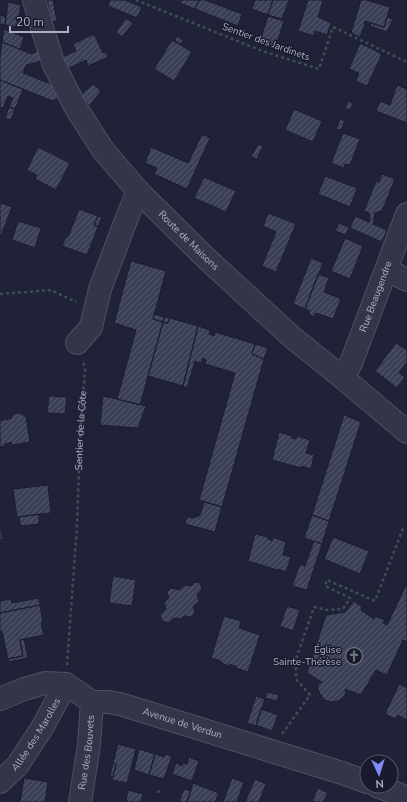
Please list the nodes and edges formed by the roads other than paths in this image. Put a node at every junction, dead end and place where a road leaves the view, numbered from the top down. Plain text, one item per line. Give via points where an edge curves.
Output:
1 (34, 0) edge
2 (138, 191) junction
3 (407, 214) edge
4 (387, 270) junction
5 (407, 280) edge
6 (77, 343) road end
7 (343, 378) junction
8 (407, 432) edge
9 (66, 684) junction
10 (0, 699) edge
11 (92, 702) junction
12 (359, 779) edge
13 (0, 782) edge
14 (80, 802) edge

1 - 2 street, Route de Maisons via 54,64 76,108 103,150
2 - 6 street via 100,289 91,327
2 - 7 street, Route de Maisons via 293,338
3 - 4 street, Rue Beaugendre
4 - 5 street
4 - 7 street, Rue Beaugendre
7 - 8 street, Route de Maisons
9 - 10 street via 45,684
9 - 11 street
9 - 13 street, Allée des Marolles via 17,766
11 - 12 street, Avenue de Verdun via 120,704
11 - 14 street, Rue des Bouvets via 89,745

